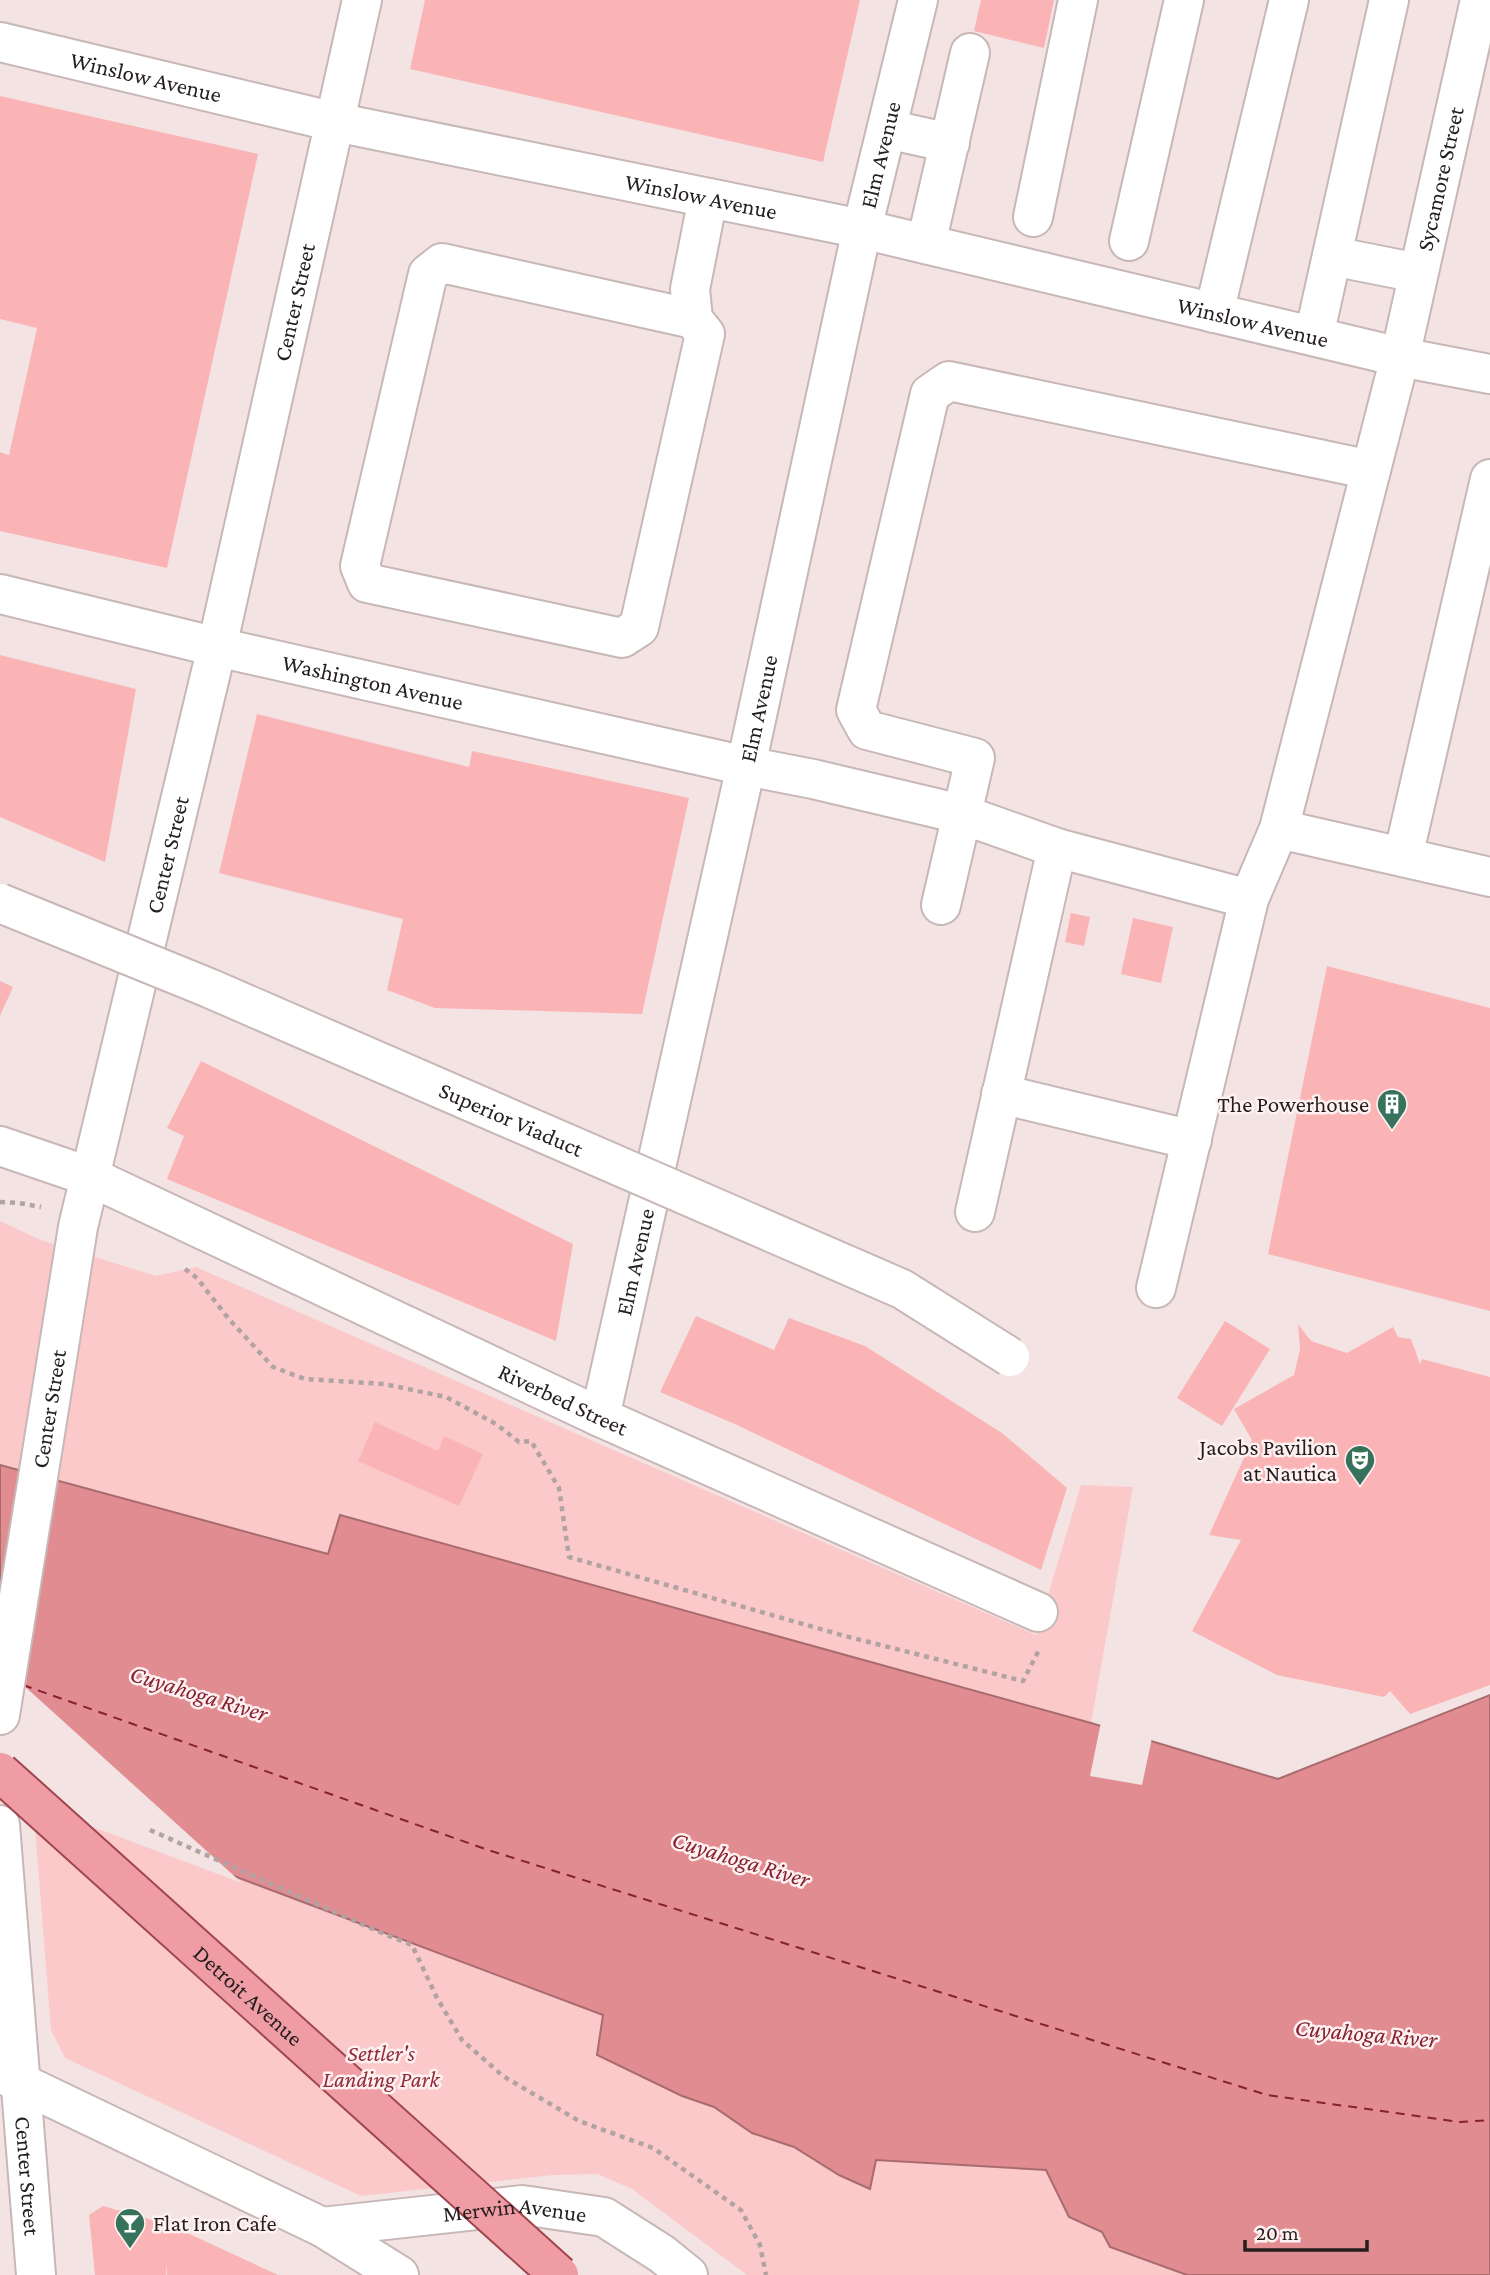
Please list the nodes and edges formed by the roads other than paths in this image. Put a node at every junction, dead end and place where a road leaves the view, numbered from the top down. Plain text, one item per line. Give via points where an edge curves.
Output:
1 (362, 0) edge
2 (918, 0) edge
3 (1078, 0) edge
4 (1184, 0) edge
5 (1289, 0) edge
6 (1389, 0) edge
7 (1480, 0) edge
8 (0, 43) edge
9 (970, 53) dead end
10 (335, 122) junction
11 (887, 129) junction
12 (950, 143) junction
13 (720, 200) junction
14 (1033, 218) dead end
15 (862, 229) junction
16 (1129, 241) dead end
17 (926, 244) junction
18 (1332, 256) junction
19 (1418, 273) junction
20 (1214, 313) junction
21 (693, 319) junction
22 (1314, 336) junction
23 (1400, 357) junction
24 (1490, 374) edge
25 (1371, 470) junction
26 (1490, 479) edge
27 (0, 594) edge
28 (217, 647) junction
29 (746, 766) junction
30 (961, 814) junction
31 (1279, 829) junction
32 (1057, 848) junction
33 (1403, 857) junction
34 (1490, 877) edge
35 (1249, 899) junction
36 (0, 904) edge
37 (941, 905) dead end
38 (1001, 1094) junction
39 (1192, 1140) junction
40 (0, 1146) edge
41 (91, 1177) junction
42 (975, 1212) dead end
43 (1156, 1288) dead end
44 (1010, 1357) dead end
45 (600, 1417) junction
46 (1038, 1612) road end
47 (0, 1715) edge
48 (0, 1772) edge
49 (0, 1825) edge
50 (10, 2078) edge
51 (322, 2227) junction
52 (669, 2268) edge
53 (36, 2275) edge
54 (399, 2275) edge
55 (559, 2275) edge

1 - 10 street, Center Street
2 - 11 street, Elm Avenue
3 - 14 street
4 - 16 street
5 - 20 street
6 - 18 street
7 - 19 street, Sycamore Street
8 - 10 street, Winslow Avenue
9 - 12 street
10 - 13 street, Winslow Avenue
10 - 28 street, Center Street
11 - 12 street
11 - 15 street, Elm Avenue
12 - 17 street
13 - 15 street, Winslow Avenue
13 - 21 street via 718,265
15 - 17 street, Winslow Avenue
15 - 29 street, Elm Avenue
17 - 20 street, Winslow Avenue
18 - 19 street
18 - 22 street
19 - 23 street, Sycamore Street
20 - 22 street, Winslow Avenue
21 - 21 street via 705,334 639,627 622,638 367,583 360,566 428,274 435,268 442,263
22 - 23 street, Winslow Avenue
23 - 24 street, Winslow Avenue
23 - 25 street, Sycamore Street
25 - 30 street via 949,382 930,394 856,710 867,730 975,758
25 - 31 street, Sycamore Street
26 - 33 street
27 - 28 street, Washington Avenue
28 - 29 street, Washington Avenue
28 - 41 street, Center Street
29 - 30 street, Washington Avenue
29 - 45 street, Elm Avenue
30 - 32 street, Washington Avenue
30 - 37 street
31 - 33 street
31 - 35 street, Sycamore Street
32 - 35 street, Washington Avenue
32 - 38 street
33 - 34 street
35 - 39 street, Sycamore Street
36 - 44 street, Superior Viaduct, bridge via 209,988 902,1289
38 - 39 street
38 - 42 street
39 - 43 street, Sycamore Street
40 - 41 street
41 - 45 street, Riverbed Street
41 - 47 street, Center Street via 63,1219
45 - 46 street, Riverbed Street
48 - 55 main road, Detroit Avenue, bridge
49 - 50 street, Center Street via 18,2041
50 - 51 street
50 - 53 street, Center Street
51 - 52 street, Merwin Avenue via 522,2205 604,2217
51 - 54 street

